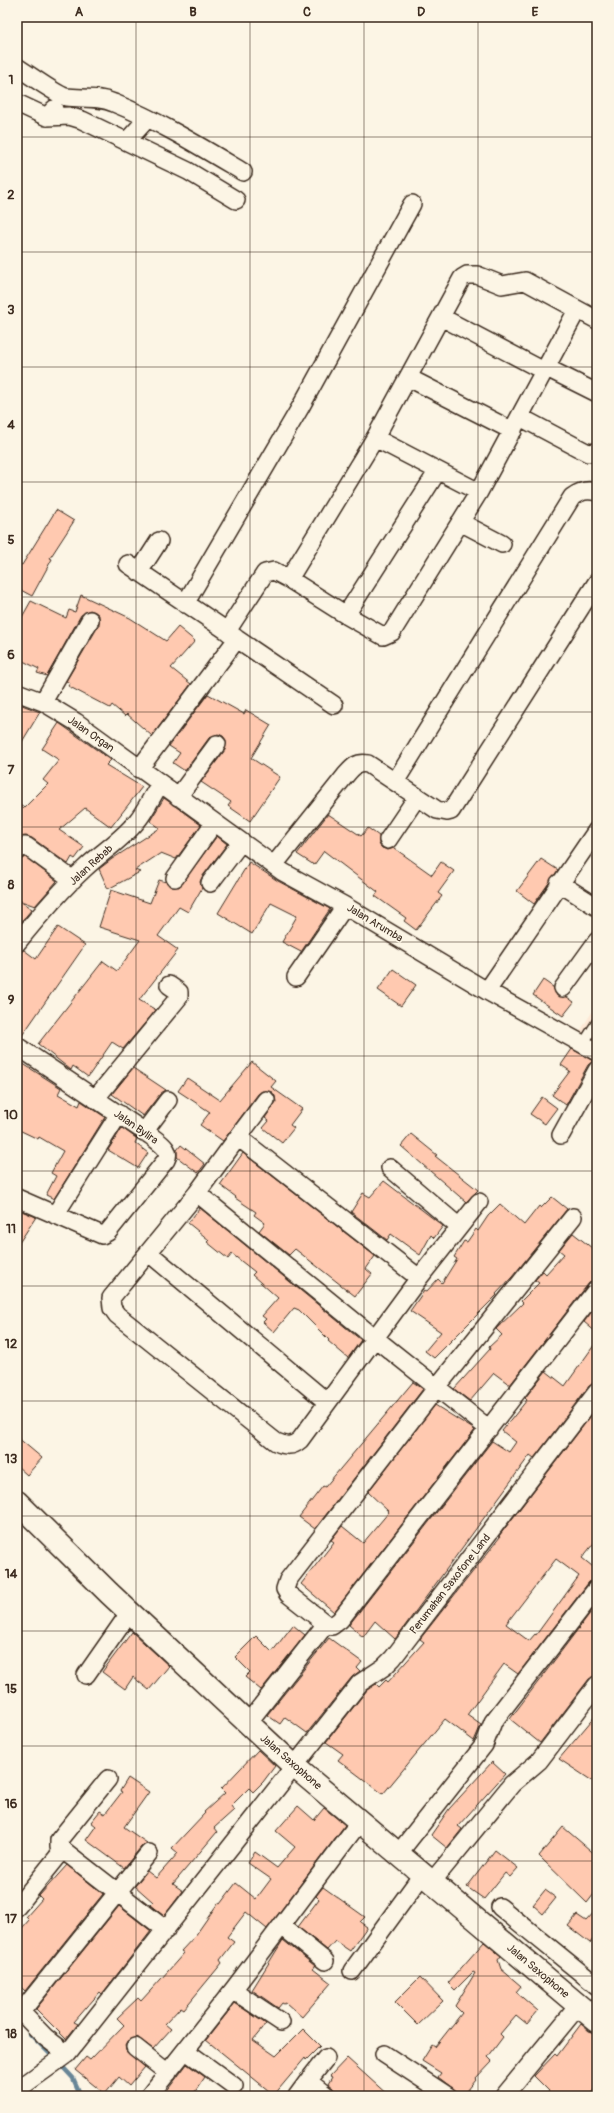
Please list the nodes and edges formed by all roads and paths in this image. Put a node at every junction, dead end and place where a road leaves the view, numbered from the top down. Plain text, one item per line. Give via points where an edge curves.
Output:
1 (17, 67) edge
2 (65, 97) junction
3 (17, 104) edge
4 (47, 117) junction
5 (147, 119) junction
6 (126, 142) junction
7 (203, 148) junction
8 (188, 171) junction
9 (243, 172) dead end
10 (236, 200) dead end
11 (412, 204) dead end
12 (577, 310) junction
13 (441, 318) junction
14 (597, 320) edge
15 (545, 369) junction
16 (408, 378) junction
17 (597, 393) edge
18 (516, 424) junction
19 (375, 438) junction
20 (597, 452) edge
21 (437, 472) junction
22 (478, 492) junction
23 (597, 492) edge
24 (460, 522) junction
25 (159, 541) dead end
26 (502, 544) dead end
27 (289, 579) junction
28 (597, 582) edge
29 (185, 604) junction
30 (346, 615) junction
31 (90, 620) dead end
32 (232, 635) junction
33 (17, 692) edge
34 (43, 702) junction
35 (334, 705) dead end
36 (216, 744) dead end
37 (139, 769) junction
38 (395, 782) junction
39 (160, 784) junction
40 (178, 797) junction
41 (417, 797) junction
42 (214, 823) junction
43 (597, 830) edge
44 (388, 840) dead end
45 (241, 842) junction
46 (17, 851) edge
47 (274, 866) junction
48 (175, 878) dead end
49 (73, 880) junction
50 (210, 883) dead end
51 (559, 883) junction
52 (345, 906) junction
53 (597, 907) edge
54 (597, 941) edge
55 (17, 943) edge
56 (296, 977) dead end
57 (169, 985) dead end
58 (563, 988) dead end
59 (487, 991) junction
60 (597, 1022) edge
61 (17, 1046) edge
62 (590, 1048) edge
63 (597, 1070) edge
64 (95, 1099) junction
65 (168, 1100) dead end
66 (266, 1100) dead end
67 (119, 1114) junction
68 (144, 1132) junction
69 (562, 1135) dead end
70 (238, 1137) junction
71 (390, 1168) dead end
72 (197, 1193) junction
73 (17, 1198) edge
74 (478, 1202) dead end
75 (54, 1215) junction
76 (573, 1217) dead end
77 (458, 1226) junction
78 (149, 1253) junction
79 (419, 1278) junction
80 (597, 1289) edge
81 (376, 1339) junction
82 (437, 1387) junction
83 (597, 1392) edge
84 (327, 1402) junction
85 (489, 1429) junction
86 (17, 1502) edge
87 (597, 1588) edge
88 (130, 1612) junction
89 (326, 1624) junction
90 (86, 1675) dead end
91 (597, 1685) edge
92 (248, 1724) junction
93 (295, 1767) junction
94 (108, 1779) dead end
95 (361, 1820) junction
96 (63, 1850) junction
97 (149, 1853) dead end
98 (398, 1854) junction
99 (427, 1879) junction
100 (118, 1891) junction
101 (17, 1907) edge
102 (500, 1908) dead end
103 (282, 1926) junction
104 (166, 1930) junction
105 (325, 1961) dead end
106 (352, 1971) dead end
107 (597, 1986) edge
108 (233, 1990) junction
109 (579, 2005) junction
110 (19, 2010) edge
111 (597, 2021) edge
112 (281, 2022) dead end
113 (135, 2046) dead end
114 (186, 2051) junction
115 (384, 2054) dead end
116 (326, 2058) dead end
117 (59, 2059) junction
118 (168, 2073) junction
119 (308, 2081) junction
120 (234, 2086) dead end
121 (17, 2090) edge
122 (149, 2096) edge
123 (297, 2096) edge
124 (327, 2096) edge
125 (448, 2096) edge
126 (504, 2096) edge

1 - 2 street
2 - 4 street
2 - 5 street via 91,97 112,102
3 - 4 street
4 - 6 street via 76,118
5 - 6 street
5 - 7 street
6 - 8 street
7 - 8 street
7 - 9 street
8 - 10 street
11 - 29 street via 300,408
12 - 13 street via 528,282 502,285 472,274 462,278
12 - 14 street
12 - 15 street
13 - 15 street
13 - 16 street
15 - 17 street
15 - 18 street
16 - 18 street
16 - 19 street
18 - 20 street via 588,453
18 - 22 street
19 - 21 street
19 - 27 street
21 - 22 street
21 - 30 street
22 - 24 street
23 - 38 street via 586,490 572,497
24 - 26 street
24 - 30 street via 392,632 383,636
25 - 29 street via 134,568
27 - 30 street
27 - 32 street via 274,571 265,572
28 - 41 street via 455,807 447,812 440,812
29 - 32 street
31 - 34 street
32 - 35 street
32 - 37 street
33 - 34 street, Jalan Organ
34 - 37 street, Jalan Organ via 76,722
36 - 40 street
37 - 39 street, Jalan Organ
38 - 41 street
38 - 47 street via 368,764 354,765
39 - 40 street, Jalan Arumba
39 - 49 street, Jalan Rebab via 130,830
40 - 42 street, Jalan Arumba
41 - 44 street
42 - 45 street, Jalan Arumba
42 - 48 street
43 - 51 street
45 - 47 street, Jalan Arumba
45 - 50 street
46 - 49 street via 21,846 25,846
47 - 52 street, Jalan Arumba
49 - 55 street, Jalan Rebab via 44,909
51 - 53 street
51 - 59 street
52 - 56 street
52 - 59 street, Jalan Arumba
54 - 58 street
57 - 64 street via 179,992 179,997
59 - 62 street, Jalan Arumba
60 - 62 lane
61 - 64 street, Jalan Bylira
63 - 69 street
64 - 67 street, Jalan Bylira
65 - 68 street
66 - 70 street
67 - 68 street, Jalan Bylira
67 - 75 street
68 - 75 street, Jalan Bylira via 166,1149 168,1157 105,1234 99,1234
70 - 72 street
70 - 79 street
71 - 77 street
72 - 78 street
72 - 81 street
73 - 75 street
74 - 77 street
76 - 82 street
77 - 79 street
78 - 84 street
78 - 84 street via 111,1298 112,1308 117,1315 276,1442 286,1446 295,1445
79 - 81 street
80 - 85 street
81 - 82 street
81 - 84 street
82 - 85 street
82 - 89 street via 286,1584 288,1594
83 - 93 street, Perumahan Saxofone Land via 393,1658 360,1683
85 - 89 street via 340,1620 332,1626
86 - 88 main road, Jalan Saxophone
87 - 98 street via 493,1722 484,1745
88 - 90 street
88 - 92 main road, Jalan Saxophone
89 - 92 street
91 - 99 street via 539,1761 512,1784
92 - 93 main road, Jalan Saxophone
93 - 95 main road, Jalan Saxophone
93 - 104 street, Perumahan Saxofone Land
94 - 96 street via 59,1840 59,1847
95 - 98 main road, Jalan Saxophone
95 - 103 street
96 - 100 street
96 - 101 street
97 - 100 street
98 - 99 main road, Jalan Saxophone
99 - 106 street
99 - 109 main road, Jalan Saxophone
100 - 104 street
100 - 110 street
102 - 107 street
103 - 105 street
103 - 108 street
104 - 117 street, Perumahan Saxofone Land
108 - 112 street
108 - 114 street
109 - 111 main road, Jalan Saxophone
109 - 126 street
110 - 117 street
113 - 118 street
114 - 118 street
114 - 120 street
115 - 125 street
116 - 119 street
117 - 121 street, Perumahan Saxofone Land
118 - 122 street
119 - 123 street
119 - 124 street

